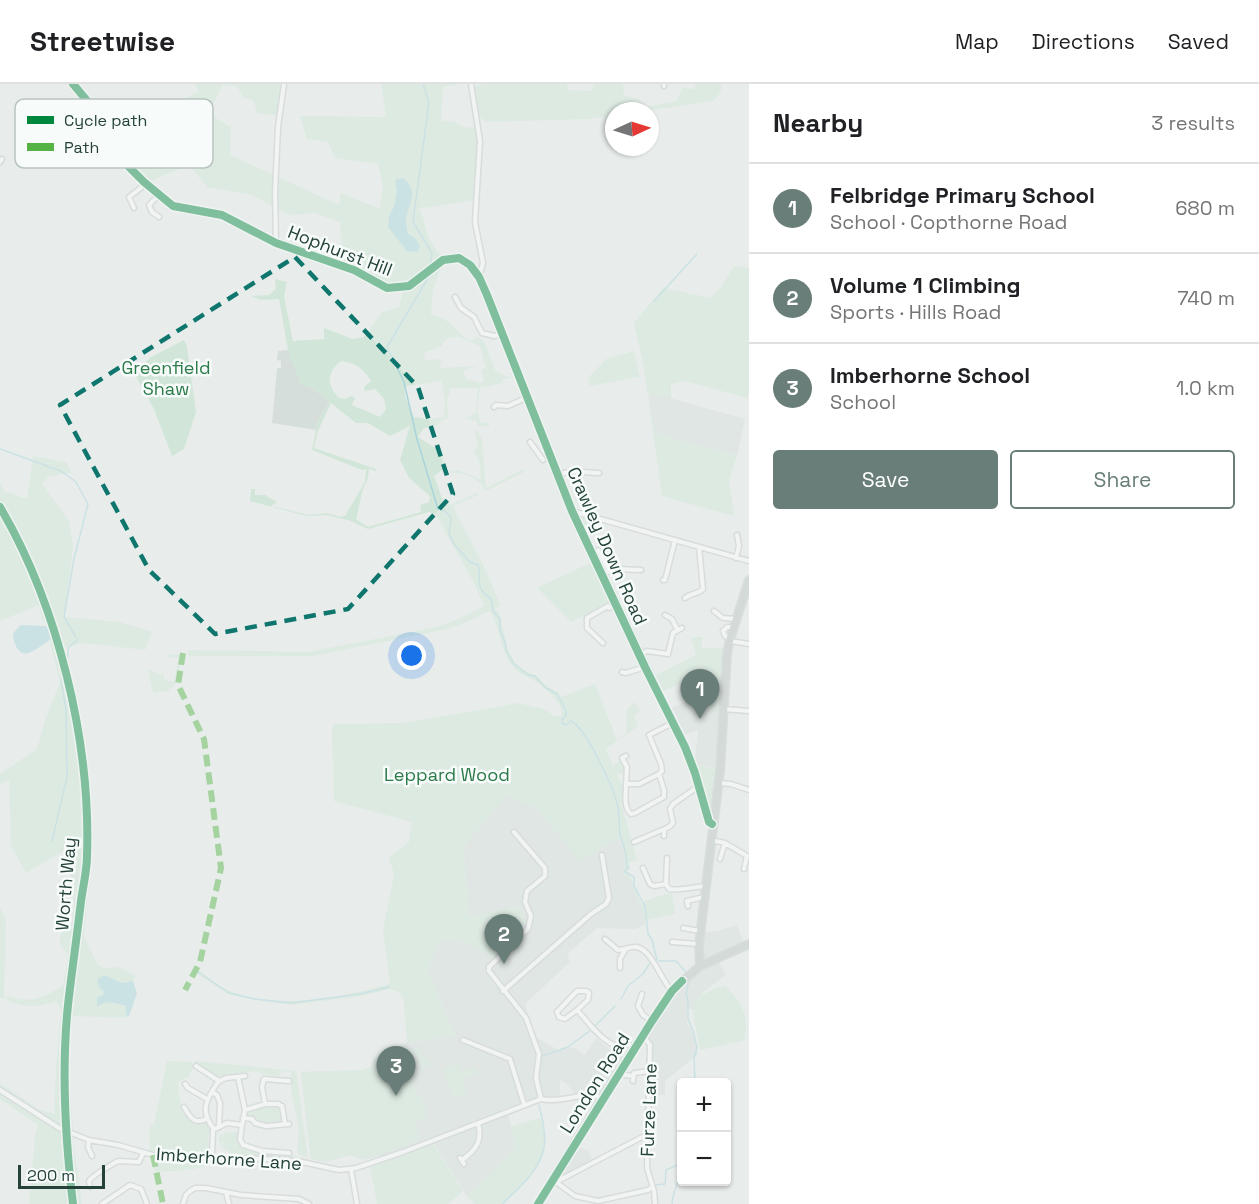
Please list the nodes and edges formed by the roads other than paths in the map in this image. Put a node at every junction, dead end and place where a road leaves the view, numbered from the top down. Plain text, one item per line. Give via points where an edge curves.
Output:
1 (73, 84) edge
2 (284, 84) edge
3 (471, 84) edge
4 (86, 99) edge
5 (131, 168) edge
6 (146, 184) junction
7 (159, 195) junction
8 (134, 208) dead end
9 (159, 217) dead end
10 (276, 243) junction
11 (479, 277) junction
12 (455, 297) dead end
13 (503, 333) junction
14 (528, 397) junction
15 (495, 405) dead end
16 (530, 442) dead end
17 (548, 448) junction
18 (537, 452) junction
19 (543, 460) dead end
20 (599, 473) dead end
21 (558, 475) junction
22 (572, 511) junction
23 (737, 535) dead end
24 (675, 540) junction
25 (699, 547) junction
26 (598, 550) dead end
27 (736, 558) junction
28 (749, 561) edge
29 (641, 570) dead end
30 (609, 571) junction
31 (602, 574) junction
32 (663, 580) dead end
33 (749, 580) edge
34 (685, 598) dead end
35 (616, 605) junction
36 (714, 611) dead end
37 (665, 615) dead end
38 (738, 619) junction
39 (730, 640) junction
40 (603, 643) dead end
41 (749, 644) edge
42 (640, 654) junction
43 (645, 667) junction
44 (622, 672) dead end
45 (723, 709) junction
46 (749, 711) edge
47 (673, 723) junction
48 (622, 758) dead end
49 (659, 774) junction
50 (718, 783) junction
51 (626, 784) junction
52 (699, 786) junction
53 (749, 790) edge
54 (712, 824) junction
55 (664, 830) junction
56 (514, 832) dead end
57 (663, 836) dead end
58 (710, 840) junction
59 (634, 843) dead end
60 (725, 843) junction
61 (602, 855) dead end
62 (667, 858) dead end
63 (720, 859) dead end
64 (644, 868) dead end
65 (744, 869) dead end
66 (666, 884) junction
67 (705, 886) junction
68 (704, 897) junction
69 (688, 906) dead end
70 (683, 928) dead end
71 (700, 931) junction
72 (605, 939) dead end
73 (672, 942) dead end
74 (699, 944) junction
75 (749, 944) edge
76 (625, 950) junction
77 (700, 966) junction
78 (620, 968) dead end
79 (504, 991) junction
80 (672, 991) junction
81 (642, 994) dead end
82 (577, 1010) junction
83 (652, 1021) junction
84 (642, 1036) junction
85 (463, 1040) dead end
86 (635, 1047) junction
87 (196, 1066) dead end
88 (650, 1071) junction
89 (244, 1076) dead end
90 (625, 1076) dead end
91 (238, 1077) junction
92 (219, 1081) junction
93 (289, 1081) dead end
94 (185, 1084) dead end
95 (0, 1090) edge
96 (212, 1092) junction
97 (602, 1098) junction
98 (207, 1099) junction
99 (541, 1099) junction
100 (265, 1104) junction
101 (524, 1105) junction
102 (184, 1107) dead end
103 (245, 1110) junction
104 (243, 1118) junction
105 (206, 1119) junction
106 (478, 1123) junction
107 (219, 1125) junction
108 (242, 1125) junction
109 (213, 1128) junction
110 (648, 1133) junction
111 (89, 1140) junction
112 (143, 1153) junction
113 (289, 1153) dead end
114 (92, 1156) dead end
115 (212, 1156) junction
116 (462, 1160) dead end
117 (351, 1169) junction
118 (554, 1181) junction
119 (652, 1186) junction
120 (90, 1187) dead end
121 (226, 1192) junction
122 (234, 1194) junction
123 (229, 1202) edge
124 (102, 1204) edge
125 (147, 1204) edge
126 (183, 1204) edge
127 (309, 1204) edge
128 (357, 1204) edge
129 (537, 1204) edge
130 (655, 1204) edge

1 - 4 street
2 - 10 street via 278,127
3 - 11 street via 480,141 475,222 483,263
5 - 6 street
6 - 7 street
6 - 8 street via 129,197
7 - 9 street via 149,205
7 - 10 street, Hophurst Hill via 173,206 222,215
10 - 11 street, Hophurst Hill via 354,270 387,288 409,286 443,260 459,258
11 - 13 street, Crawley Down Road
12 - 13 street via 460,308 474,317 482,333
13 - 14 street, Crawley Down Road
14 - 15 street via 508,406
14 - 17 street, Crawley Down Road
16 - 18 street
17 - 18 street
17 - 21 street, Crawley Down Road
18 - 19 street
20 - 21 street via 571,471
21 - 22 street, Crawley Down Road
22 - 24 street
22 - 31 street, Crawley Down Road
23 - 27 street
24 - 25 street
24 - 32 street
25 - 27 street
25 - 34 street via 703,588
26 - 30 street
27 - 28 street
29 - 30 street
30 - 31 street
31 - 35 street, Crawley Down Road
33 - 38 highway
35 - 40 street via 587,618 587,628
35 - 42 street, Crawley Down Road
36 - 38 street via 723,618
37 - 42 street via 679,629 670,637 668,654
38 - 39 highway
39 - 41 street
39 - 45 highway
42 - 43 street, Crawley Down Road
43 - 44 street
43 - 47 street, Crawley Down Road
45 - 46 street
45 - 50 highway
47 - 49 street via 649,735 661,764
47 - 52 street, Crawley Down Road
48 - 51 street via 627,767
49 - 51 street via 639,784
49 - 51 street via 664,797 631,814 625,802
50 - 53 street
50 - 54 highway
52 - 54 street, Crawley Down Road
52 - 55 street via 673,804 673,823
54 - 58 highway
55 - 57 street
55 - 59 street
56 - 79 street via 545,868 545,876 527,891 525,902 531,916 528,928 489,967
58 - 60 street
58 - 67 highway
60 - 63 street
60 - 65 street via 747,856
61 - 79 street via 609,898 606,904
62 - 66 street
64 - 66 street via 648,886
66 - 67 street via 672,891
67 - 68 highway
68 - 69 street via 687,901
68 - 71 highway
70 - 71 street
71 - 74 highway
72 - 76 street via 615,949
73 - 74 street
74 - 77 highway
75 - 77 highway, London Road
76 - 78 street
76 - 80 street via 637,947 650,954 653,965
77 - 80 highway, London Road
79 - 99 street via 524,1014 538,1049 536,1077
80 - 83 highway, London Road
81 - 83 street via 638,1006
82 - 82 street via 565,1019 557,1012 577,991 586,990 588,1000
82 - 86 street via 594,1030 619,1047
83 - 84 highway, London Road
84 - 86 highway, London Road
84 - 88 street, Furze Lane via 650,1045
85 - 101 street via 510,1059
86 - 97 highway, London Road
87 - 92 street
88 - 90 street via 636,1071 633,1079
88 - 110 street, Furze Lane
89 - 91 street
91 - 92 street
91 - 103 street
92 - 96 street
93 - 100 street via 264,1079
94 - 98 street
95 - 111 street, Imberhorne Lane via 59,1128
96 - 98 street
96 - 107 street via 220,1104
97 - 99 street, Imberhorne Lane via 594,1095 558,1101
97 - 118 highway, London Road
98 - 105 street
99 - 101 street, Imberhorne Lane
100 - 103 street
100 - 104 street via 281,1106 287,1124 267,1126
101 - 106 street, Imberhorne Lane
102 - 105 street via 193,1120
103 - 104 street
104 - 108 street
105 - 109 street
106 - 116 street via 477,1147
106 - 117 street, Imberhorne Lane
107 - 108 street
107 - 109 street
108 - 113 street via 243,1145
109 - 115 street
110 - 118 street
110 - 119 street, Furze Lane via 647,1168
111 - 112 street, Imberhorne Lane
111 - 114 street
112 - 115 street, Imberhorne Lane
112 - 120 street via 139,1162 118,1161 92,1176
115 - 117 street, Imberhorne Lane
117 - 128 street
118 - 119 street via 575,1196 598,1201
118 - 129 highway, London Road
119 - 130 street, Furze Lane
121 - 122 street
121 - 123 street
121 - 126 street via 195,1188
122 - 123 street
122 - 127 street via 299,1199
124 - 125 street via 130,1185 141,1189

